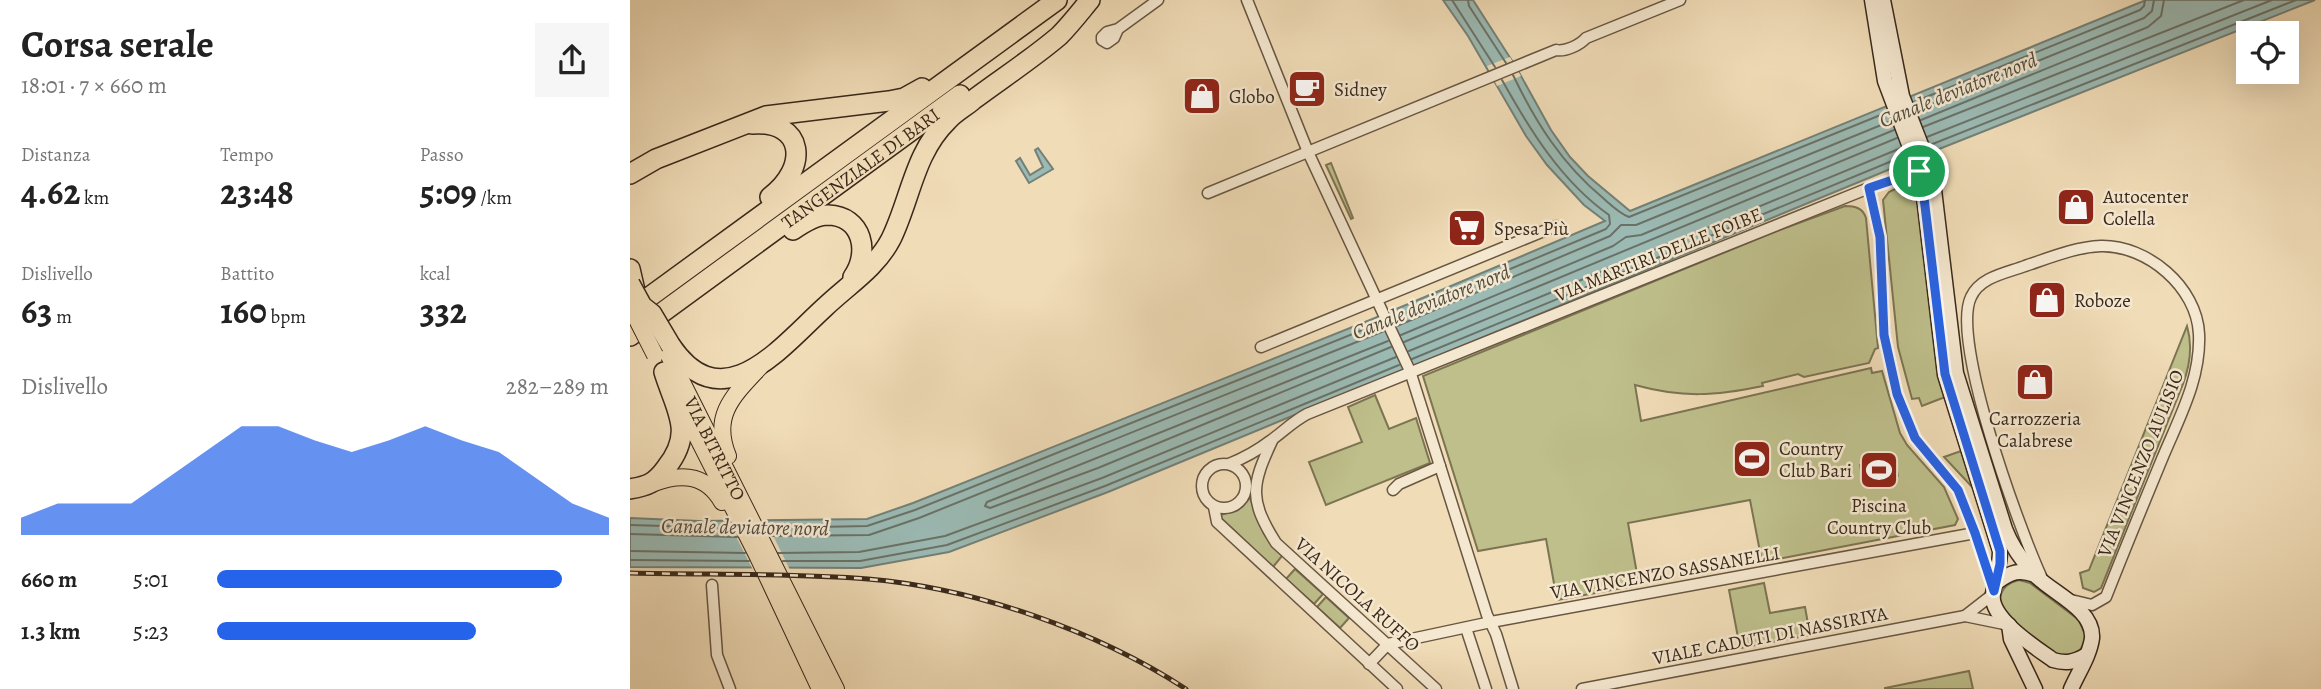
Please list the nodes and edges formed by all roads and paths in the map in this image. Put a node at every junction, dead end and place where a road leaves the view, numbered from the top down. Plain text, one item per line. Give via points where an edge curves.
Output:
1 (1057, 0) edge
2 (1090, 0) edge
3 (1158, 0) edge
4 (1247, 0) edge
5 (1680, 0) edge
6 (1872, 0) edge
7 (1883, 0) edge
8 (1118, 29) dead end
9 (984, 55) junction
10 (1897, 98) junction
11 (744, 124) junction
12 (1308, 152) junction
13 (656, 159) junction
14 (1921, 164) junction
15 (630, 165) edge
16 (630, 174) edge
17 (1869, 188) junction
18 (1208, 193) dead end
19 (1556, 226) dead end
20 (691, 267) junction
21 (630, 269) edge
22 (846, 287) junction
23 (634, 300) edge
24 (1379, 304) junction
25 (666, 310) junction
26 (630, 336) edge
27 (1261, 347) dead end
28 (664, 356) junction
29 (760, 367) junction
30 (1410, 372) junction
31 (1273, 439) junction
32 (1230, 464) junction
33 (1440, 466) junction
34 (1256, 480) junction
35 (654, 483) junction
36 (1246, 487) junction
37 (630, 489) edge
38 (1393, 490) dead end
39 (1256, 496) junction
40 (1214, 507) junction
41 (1975, 533) junction
42 (1291, 558) junction
43 (1275, 576) junction
44 (2039, 579) junction
45 (712, 585) dead end
46 (1994, 589) junction
47 (2063, 597) junction
48 (1965, 616) junction
49 (1491, 622) junction
50 (796, 623) junction
51 (2009, 625) junction
52 (1466, 628) junction
53 (1388, 645) junction
54 (2085, 656) junction
55 (1369, 664) junction
56 (2027, 670) junction
57 (730, 689) edge
58 (820, 689) edge
59 (836, 689) edge
60 (1397, 689) edge
61 (1436, 689) edge
62 (1486, 689) edge
63 (1513, 689) edge
64 (1582, 689) edge
65 (2029, 689) edge
66 (2035, 689) edge
67 (2071, 689) edge

1 - 9 highway, TANGENZIALE DI BARI
2 - 22 highway via 1059,35 948,119 920,160 891,239 870,267
2 - 25 highway, TANGENZIALE DI BARI
3 - 8 street
4 - 12 street
5 - 12 street
6 - 10 street via 1885,81
7 - 10 street
9 - 11 highway via 948,69 904,98 766,116
9 - 20 highway, TANGENZIALE DI BARI
10 - 14 street
11 - 13 highway
11 - 20 highway via 766,123 785,133 797,149 796,167 779,190 710,241
12 - 18 street
12 - 24 street
13 - 15 highway
13 - 16 highway
14 - 17 street, VIA MARTIRI DELLE FOIBE
14 - 44 street via 1933,184 1956,373 2005,529 2013,548
14 - 46 street via 1945,374 2000,551
17 - 30 street, VIA MARTIRI DELLE FOIBE
17 - 41 street via 1880,237 1884,335 1897,394 1915,438 1958,490
19 - 24 street
20 - 23 highway, TANGENZIALE DI BARI
21 - 23 highway
22 - 25 highway via 863,259 863,246 851,223 827,215 799,225 692,303
22 - 29 highway
23 - 28 highway, bridge via 652,314
24 - 27 street
24 - 30 street
25 - 26 highway, TANGENZIALE DI BARI
28 - 29 highway via 711,379 742,376
28 - 35 highway via 682,425 681,444
28 - 50 main road, VIA BITRITTO
29 - 50 main road via 727,405 722,440 797,597
30 - 31 street, VIA MARTIRI DELLE FOIBE via 1307,414
30 - 33 street
31 - 32 street, VIA MARTIRI DELLE FOIBE
31 - 34 street, VIA NICOLA RUFFO
32 - 36 street via 1242,473
32 - 40 street via 1209,469 1202,482 1204,497
33 - 38 street
33 - 49 street
34 - 36 street
34 - 39 street, VIA NICOLA RUFFO
35 - 37 highway
35 - 50 main road via 685,476 708,484 717,493 775,608
36 - 39 street
36 - 40 street via 1236,505
39 - 42 street, VIA NICOLA RUFFO via 1260,518
40 - 43 street via 1217,522
41 - 46 street
41 - 49 street, VIA VINCENZO SASSANELLI
42 - 43 street
42 - 53 street, VIA NICOLA RUFFO
43 - 55 street
44 - 46 street via 2022,570 2009,573
44 - 47 street
44 - 47 street, VIA VINCENZO AULISIO via 1977,392 1966,323 1971,297 1985,280 2061,254 2102,246 2136,253 2165,269 2186,293 2199,331 2197,374 2106,597 2092,605
45 - 57 street via 717,654
46 - 48 street
46 - 51 street via 1993,607
47 - 54 street via 2089,622 2092,635
48 - 51 street
48 - 64 street, VIALE CADUTI DI NASSIRIYA
49 - 52 street, VIA VINCENZO SASSANELLI
49 - 63 street
50 - 58 main road, VIA BITRITTO
50 - 59 main road, VIA BITRITTO
51 - 54 street via 2053,660 2064,663
51 - 56 street
52 - 53 street, VIA VINCENZO SASSANELLI
52 - 62 street
53 - 55 street
53 - 61 street, VIA NICOLA RUFFO
54 - 67 street
55 - 60 street
56 - 65 street
56 - 66 street

